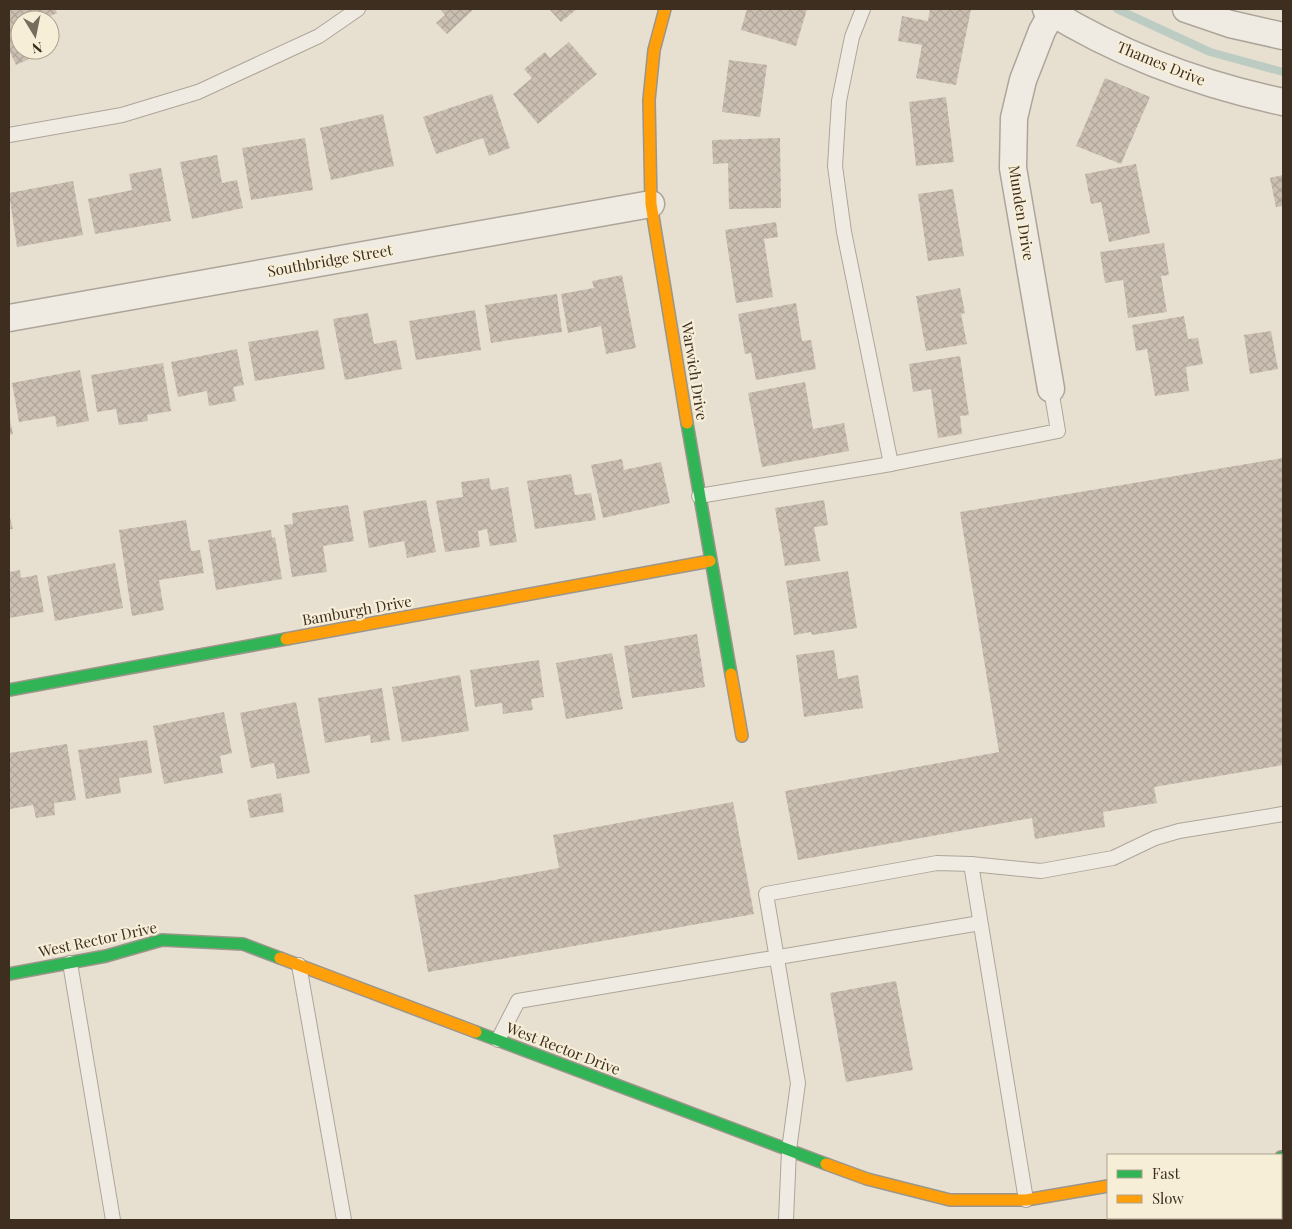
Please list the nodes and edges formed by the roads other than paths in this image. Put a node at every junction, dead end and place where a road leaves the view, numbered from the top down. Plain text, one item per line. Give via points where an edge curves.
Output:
1 (358, 9) edge
2 (665, 9) edge
3 (863, 9) edge
4 (1186, 9) edge
5 (1049, 11) edge
6 (1283, 36) edge
7 (1283, 102) edge
8 (9, 135) edge
9 (651, 204) junction
10 (9, 318) edge
11 (1050, 389) joint
12 (891, 464) junction
13 (699, 496) junction
14 (710, 561) junction
15 (9, 690) edge
16 (742, 736) dead end
17 (1283, 814) edge
18 (971, 864) junction
19 (980, 923) junction
20 (776, 958) junction
21 (70, 963) junction
22 (299, 965) junction
23 (9, 974) edge
24 (498, 1040) junction
25 (789, 1150) junction
26 (1107, 1186) edge
27 (1026, 1200) junction
28 (113, 1220) edge
29 (344, 1220) edge
30 (786, 1220) edge

1 - 8 lane via 319,36 198,92 122,115
2 - 9 street, Warwich Drive via 654,50 649,100
3 - 12 lane via 852,37 839,101 835,166 844,232
4 - 6 street via 1230,24
5 - 7 street, Thames Drive via 1126,53 1188,78
5 - 11 street, Munden Drive via 1023,80 1014,118 1012,168
9 - 10 street, Southbridge Street
9 - 13 street, Warwich Drive
11 - 12 lane via 1058,431
12 - 13 lane
13 - 14 street, Warwich Drive
14 - 15 street, Bamburgh Drive
14 - 16 street, Warwich Drive
17 - 18 lane via 1179,831 1155,838 1113,858 1041,871
18 - 19 lane
18 - 20 lane via 937,863 766,894
19 - 20 lane
19 - 27 lane
20 - 24 lane via 518,1001
20 - 25 lane via 798,1083
21 - 22 street, West Rector Drive via 162,940 243,944
21 - 23 street, West Rector Drive
21 - 28 lane
22 - 24 street, West Rector Drive
22 - 29 lane
24 - 25 street, West Rector Drive
25 - 27 street, West Rector Drive via 867,1179 950,1200
25 - 30 lane
26 - 27 street, West Rector Drive

